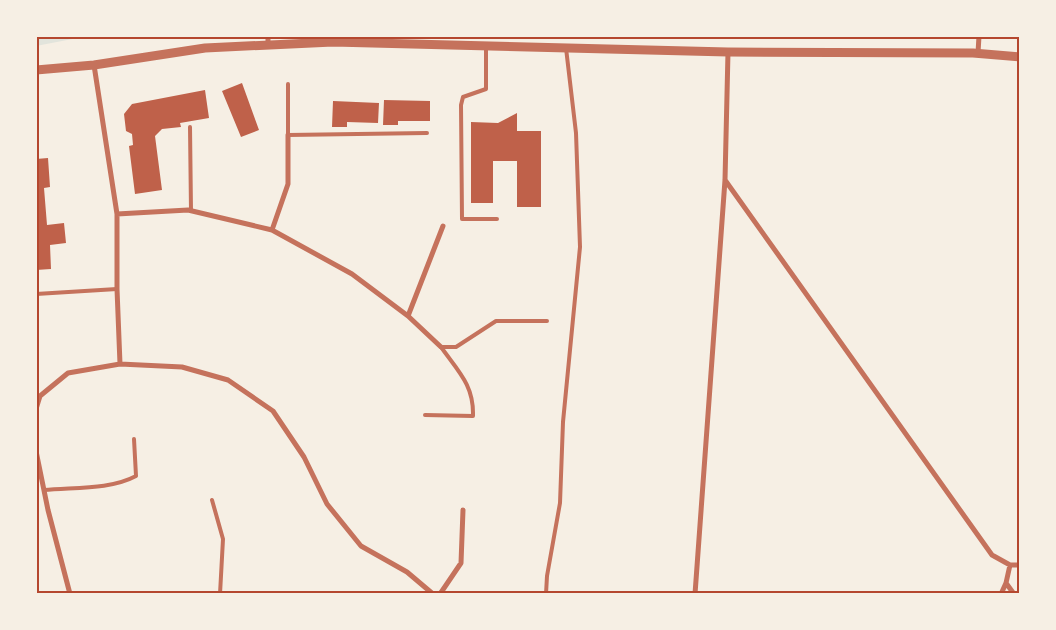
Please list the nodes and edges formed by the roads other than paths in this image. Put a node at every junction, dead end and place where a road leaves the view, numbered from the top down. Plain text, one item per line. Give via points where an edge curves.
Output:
1 (979, 36) edge
2 (268, 40) edge
3 (486, 45) junction
4 (566, 48) junction
5 (728, 52) junction
6 (978, 53) junction
7 (1020, 57) edge
8 (94, 66) junction
9 (36, 70) edge
10 (288, 84) dead end
11 (190, 127) dead end
12 (427, 133) dead end
13 (288, 135) junction
14 (725, 180) junction
15 (191, 211) junction
16 (117, 214) junction
17 (497, 219) dead end
18 (443, 226) dead end
19 (272, 230) junction
20 (117, 288) junction
21 (36, 294) edge
22 (408, 316) junction
23 (547, 322) dead end
24 (441, 347) junction
25 (120, 364) junction
26 (36, 408) edge
27 (425, 415) dead end
28 (134, 439) dead end
29 (36, 451) edge
30 (44, 490) junction
31 (212, 500) dead end
32 (463, 510) dead end
33 (1010, 565) junction
34 (1020, 565) edge
35 (1006, 583) junction
36 (70, 594) edge
37 (220, 594) edge
38 (433, 594) edge
39 (440, 594) edge
40 (546, 594) edge
41 (695, 594) edge
42 (1000, 594) edge
43 (1014, 594) edge

1 - 6 street
2 - 3 street
2 - 8 street
3 - 4 street
3 - 17 lane via 486,89 463,98 461,106 462,220
4 - 5 street
4 - 40 lane via 576,133 580,247 563,422 560,503
5 - 6 street
5 - 14 street
6 - 7 street
8 - 9 street
8 - 16 street
10 - 13 lane
11 - 15 lane
12 - 13 lane
13 - 19 street via 288,184
14 - 33 street via 992,555
14 - 41 street
15 - 16 street
15 - 19 street
16 - 20 street
18 - 22 street
19 - 22 street via 352,274
20 - 21 lane
20 - 25 street
22 - 24 street
23 - 24 lane via 496,322 456,347
24 - 27 lane via 470,387 472,416
25 - 26 street via 68,373 40,396
25 - 38 street via 182,367 228,380 274,411 304,457 326,504 361,546 407,572
28 - 30 lane via 136,476 108,484
29 - 30 street
30 - 36 street
31 - 37 lane via 223,540
32 - 39 street via 461,563
33 - 34 street
33 - 35 street
35 - 42 street
35 - 43 street

